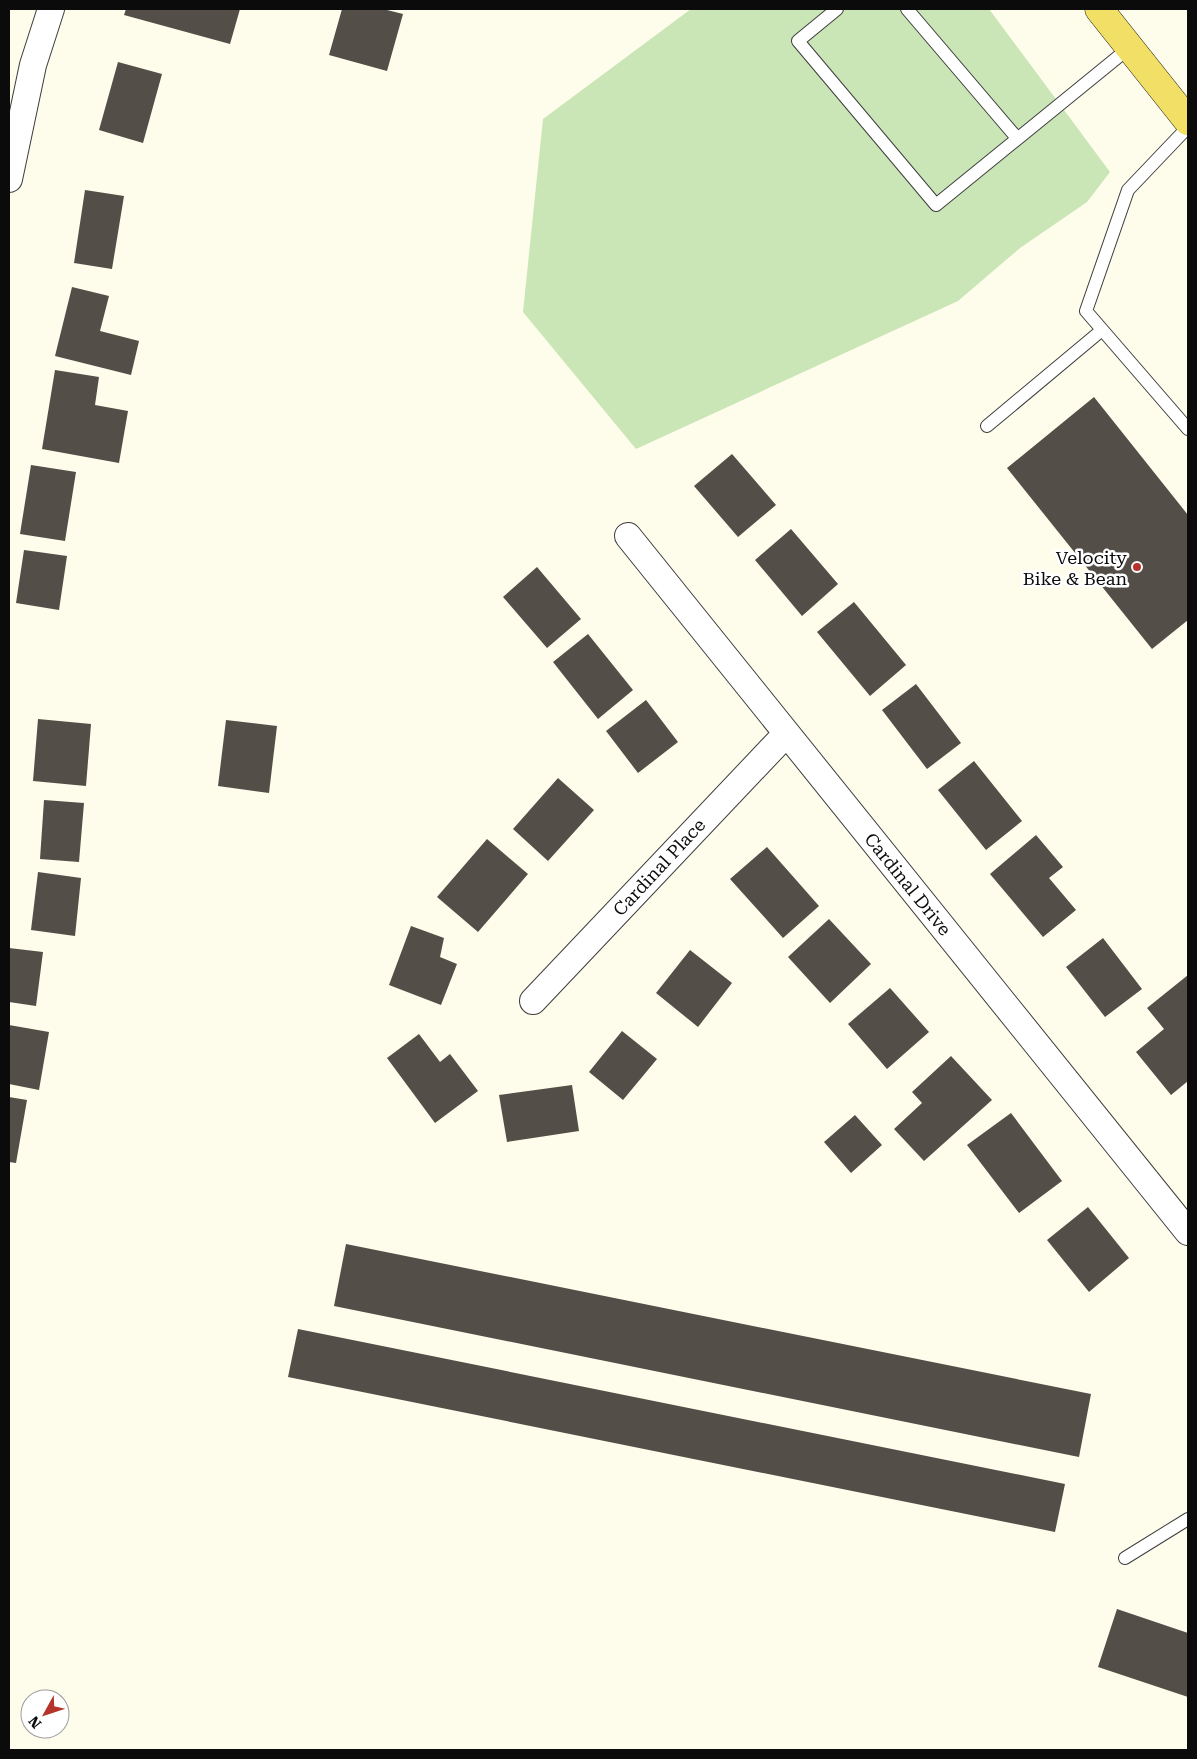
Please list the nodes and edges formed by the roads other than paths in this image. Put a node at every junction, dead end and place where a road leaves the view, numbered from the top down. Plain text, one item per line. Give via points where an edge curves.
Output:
1 (51, 9) edge
2 (837, 9) edge
3 (907, 9) edge
4 (1099, 9) edge
5 (1129, 48) junction
6 (1188, 121) edge
7 (1188, 127) edge
8 (1017, 138) junction
9 (9, 179) edge
10 (1102, 330) junction
11 (987, 426) dead end
12 (1188, 429) edge
13 (628, 536) dead end
14 (786, 734) junction
15 (533, 1001) dead end
16 (1188, 1232) edge
17 (1188, 1518) edge
18 (1125, 1558) dead end

1 - 9 street via 33,65
2 - 8 lane via 798,42 936,205
3 - 8 lane
4 - 5 main road
5 - 6 main road
5 - 8 lane
7 - 10 lane via 1128,190 1086,311
10 - 11 lane
10 - 12 lane
13 - 14 street, Cardinal Drive
14 - 15 street, Cardinal Place
14 - 16 street, Cardinal Drive
17 - 18 lane

